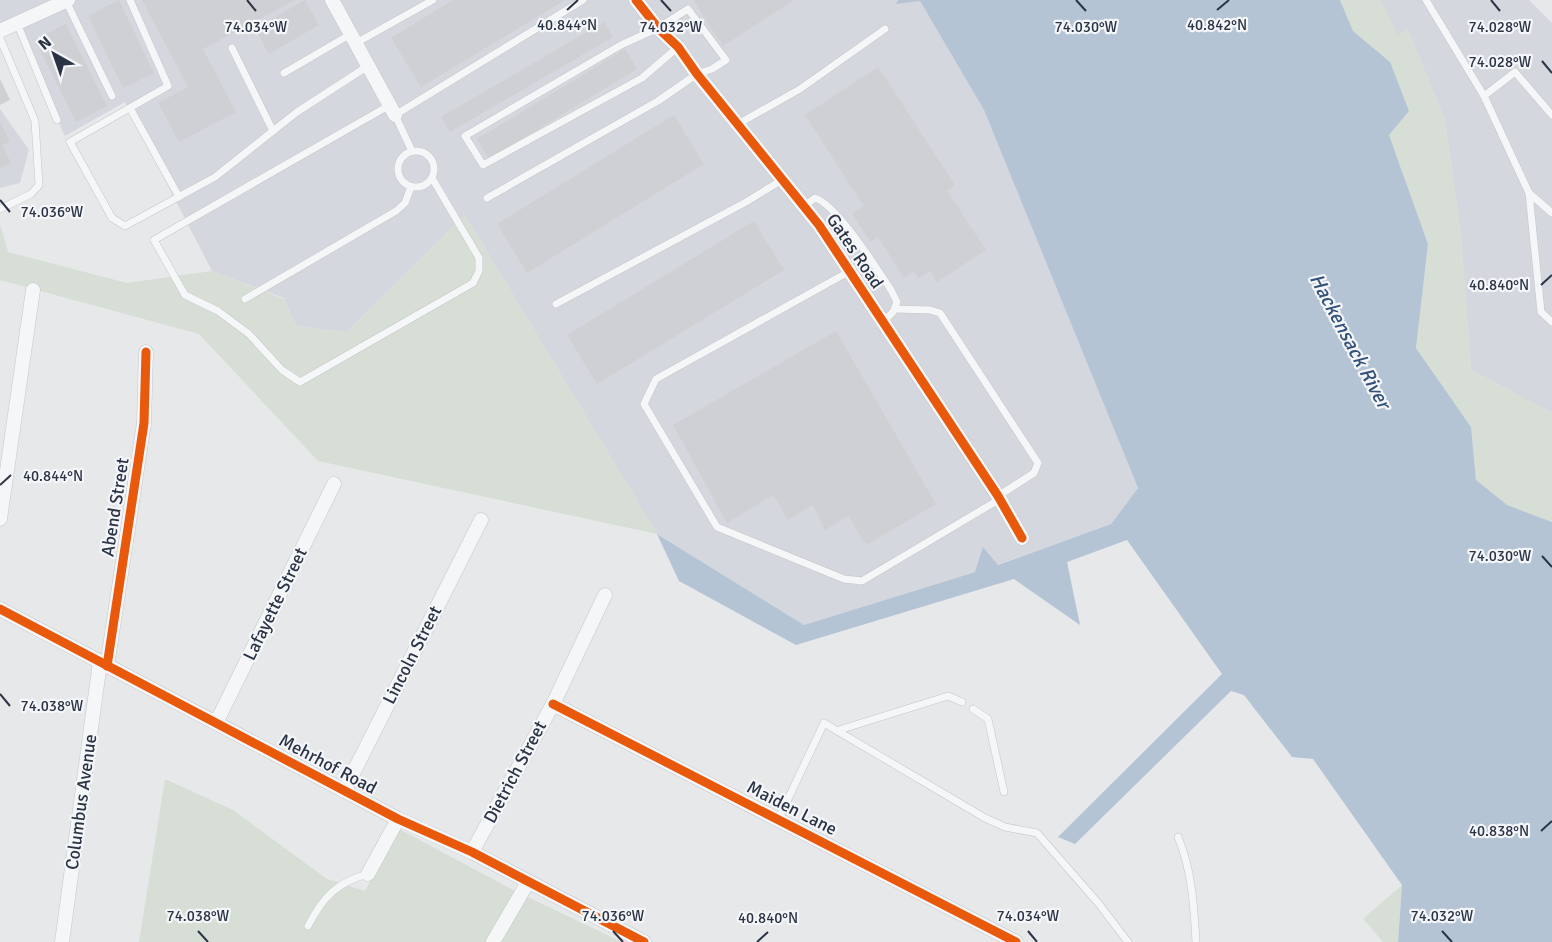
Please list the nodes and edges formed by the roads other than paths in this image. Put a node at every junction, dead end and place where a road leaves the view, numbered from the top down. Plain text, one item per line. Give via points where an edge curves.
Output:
1 (67, 0) edge
2 (130, 0) edge
3 (332, 0) edge
4 (432, 0) edge
5 (582, 0) edge
6 (1426, 0) edge
7 (641, 1) edge
8 (17, 23) junction
9 (658, 28) junction
10 (885, 28) dead end
11 (0, 31) edge
12 (0, 38) edge
13 (353, 39) junction
14 (678, 47) junction
15 (232, 48) dead end
16 (368, 66) junction
17 (284, 73) dead end
18 (697, 74) junction
19 (112, 96) dead end
20 (1484, 96) junction
21 (130, 108) junction
22 (392, 110) junction
23 (1552, 115) edge
24 (57, 120) dead end
25 (738, 124) junction
26 (273, 131) junction
27 (412, 151) junction
28 (432, 178) junction
29 (782, 180) junction
30 (411, 187) junction
31 (1529, 193) junction
32 (179, 197) junction
33 (487, 198) dead end
34 (804, 206) junction
35 (0, 209) edge
36 (1552, 213) edge
37 (850, 271) junction
38 (33, 290) dead end
39 (245, 299) dead end
40 (556, 304) dead end
41 (894, 309) junction
42 (883, 322) junction
43 (1552, 322) edge
44 (146, 352) dead end
45 (334, 484) dead end
46 (999, 498) junction
47 (0, 519) edge
48 (481, 520) dead end
49 (1022, 538) dead end
50 (605, 595) dead end
51 (0, 609) edge
52 (104, 664) junction
53 (962, 702) dead end
54 (553, 704) junction
55 (973, 709) dead end
56 (216, 723) junction
57 (838, 730) junction
58 (344, 791) junction
59 (1004, 792) dead end
60 (398, 819) junction
61 (778, 820) junction
62 (1178, 837) dead end
63 (472, 852) junction
64 (368, 874) joint
65 (528, 882) junction
66 (308, 926) dead end
67 (62, 942) edge
68 (493, 942) edge
69 (644, 942) edge
70 (1016, 942) edge
71 (1128, 942) edge
72 (1196, 942) edge

1 - 8 street
1 - 19 lane
2 - 21 lane via 168,86
3 - 13 street
4 - 13 lane
5 - 22 lane
6 - 20 lane
7 - 9 street, Gates Road
8 - 11 street
8 - 24 lane
9 - 14 street, Gates Road
9 - 14 lane via 621,45 465,136 483,165 642,78
9 - 18 lane via 688,9 726,60
10 - 25 lane via 800,89
12 - 35 lane via 35,121 39,184 31,194
13 - 16 street
13 - 17 lane
14 - 18 street, Gates Road
15 - 26 lane
16 - 22 street
16 - 26 lane
18 - 25 street, Gates Road
18 - 33 lane via 658,101
20 - 23 lane via 1515,72
20 - 31 lane
21 - 32 lane
21 - 32 lane via 70,142 112,218 125,226
22 - 27 lane
22 - 28 lane via 154,240 185,295 218,311 249,334 282,370 300,382 473,283 479,271 479,258
25 - 29 street, Gates Road
26 - 32 lane via 215,177
27 - 28 lane via 424,153 433,161
27 - 30 lane via 402,158 398,169 401,180
28 - 30 lane via 423,186
29 - 34 street, Gates Road
29 - 40 lane
30 - 39 lane via 405,203 396,211
31 - 36 lane
31 - 43 lane via 1541,312
34 - 37 street, Gates Road
34 - 41 lane via 815,198 841,220 891,290 897,302
37 - 42 street, Gates Road
37 - 46 lane via 656,379 644,404 717,527 844,579 862,581
38 - 47 street
41 - 42 lane
41 - 46 lane via 940,313 1038,463 1034,473
42 - 46 street, Gates Road
44 - 52 street, Abend Street via 144,423
45 - 56 street, Lafayette Street
46 - 49 street, Gates Road
48 - 58 street, Lincoln Street
50 - 54 street, Dietrich Street
51 - 52 street, Mehrhof Road
52 - 56 street, Mehrhof Road
52 - 67 street, Columbus Avenue
53 - 57 lane via 948,696
54 - 61 street, Maiden Lane
54 - 63 street, Dietrich Street
55 - 59 lane via 988,719
56 - 58 street, Mehrhof Road
57 - 61 lane via 824,723
57 - 71 lane via 985,818 1005,827 1037,833
58 - 60 street, Mehrhof Road
60 - 63 street, Mehrhof Road
60 - 64 street
61 - 70 street, Maiden Lane
62 - 72 lane via 1192,897
63 - 65 street, Mehrhof Road
64 - 66 lane via 337,886 318,906
65 - 68 street
65 - 69 street, Mehrhof Road

